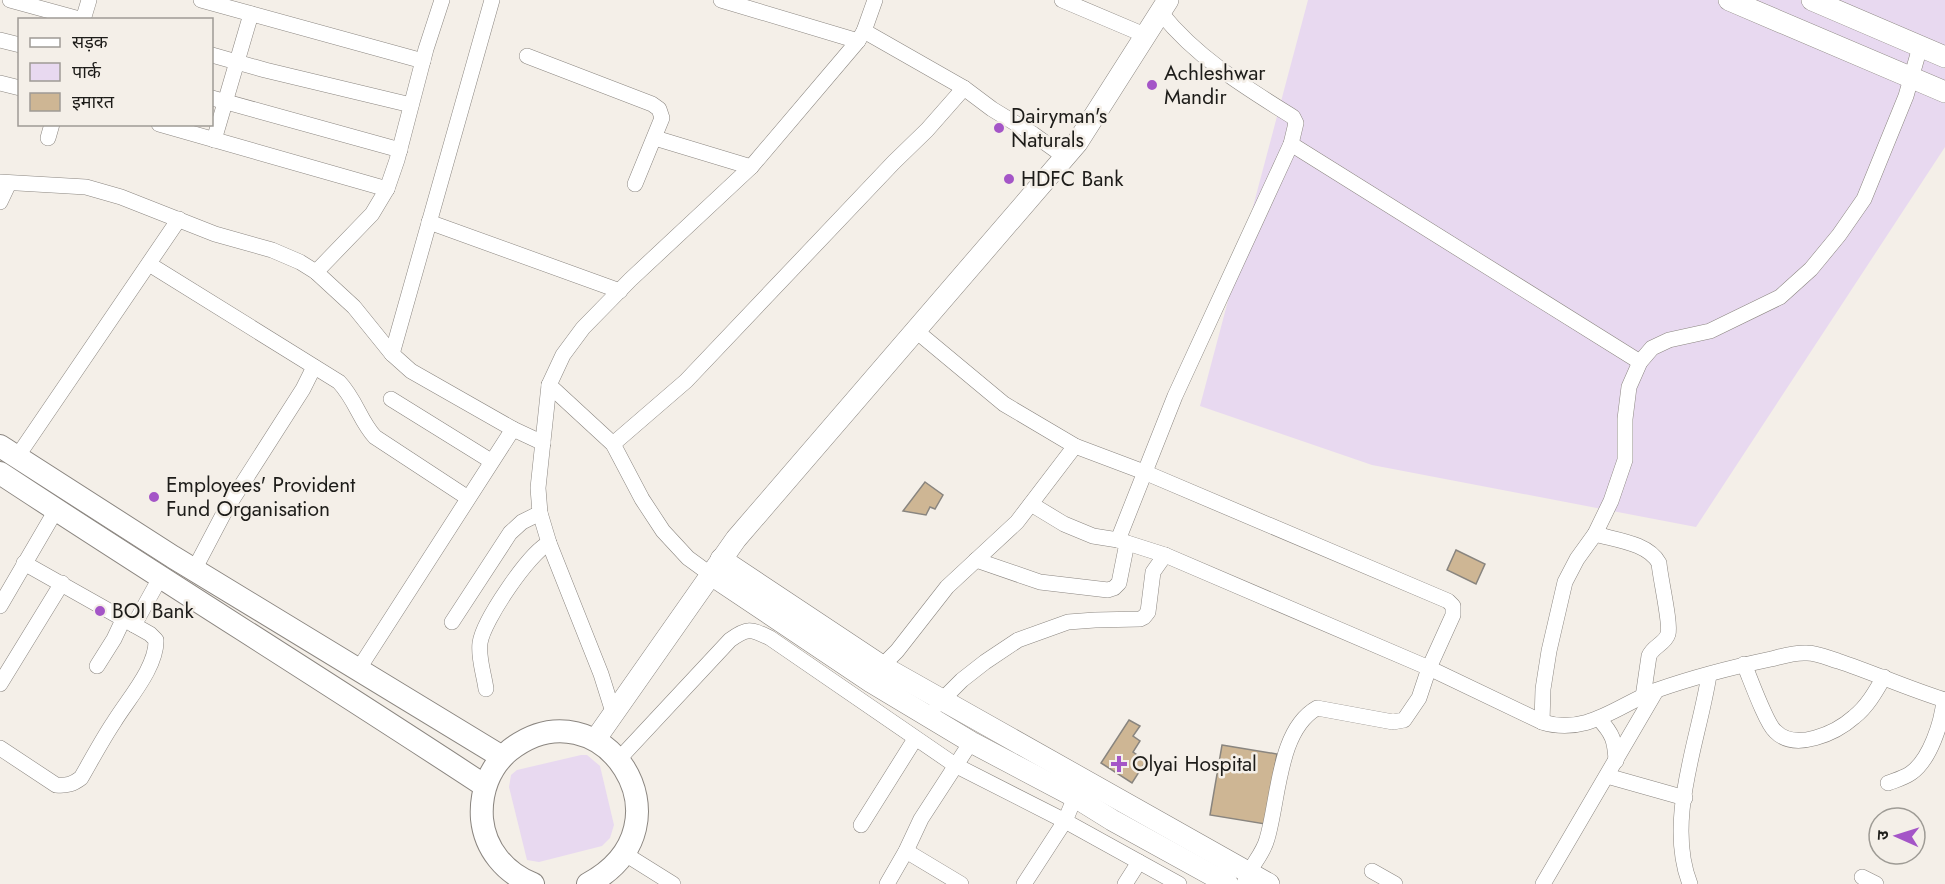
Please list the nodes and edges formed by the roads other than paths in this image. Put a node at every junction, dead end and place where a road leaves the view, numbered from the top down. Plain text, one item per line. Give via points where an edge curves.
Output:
1 (10, 0) edge
2 (89, 0) edge
3 (201, 0) edge
4 (442, 0) edge
5 (492, 0) edge
6 (721, 0) edge
7 (875, 0) edge
8 (1062, 0) edge
9 (1729, 0) edge
10 (1812, 0) edge
11 (1165, 7) edge
12 (250, 14) junction
13 (76, 18) edge
14 (84, 18) edge
15 (861, 36) junction
16 (1147, 36) junction
17 (0, 40) edge
18 (18, 44) edge
19 (1920, 47) junction
20 (213, 55) edge
21 (527, 56) dead end
22 (1945, 57) edge
23 (423, 61) junction
24 (237, 63) junction
25 (1911, 77) junction
26 (0, 83) edge
27 (18, 88) edge
28 (964, 88) junction
29 (1945, 92) edge
30 (218, 99) edge
31 (411, 105) junction
32 (166, 126) edge
33 (655, 138) junction
34 (214, 140) junction
35 (1291, 144) junction
36 (400, 150) junction
37 (1065, 157) junction
38 (752, 168) junction
39 (4, 182) edge
40 (635, 184) dead end
41 (387, 189) junction
42 (0, 202) edge
43 (179, 219) junction
44 (429, 222) junction
45 (149, 264) junction
46 (316, 272) junction
47 (620, 291) junction
48 (915, 330) junction
49 (392, 354) junction
50 (1640, 362) junction
51 (314, 367) junction
52 (549, 385) junction
53 (391, 399) dead end
54 (513, 429) junction
55 (543, 443) junction
56 (614, 444) junction
57 (1075, 446) junction
58 (9, 452) edge
59 (491, 461) junction
60 (1144, 472) junction
61 (0, 473) edge
62 (468, 498) junction
63 (1031, 504) junction
64 (56, 510) junction
65 (540, 513) junction
66 (1595, 534) junction
67 (1122, 542) junction
68 (549, 543) junction
69 (1165, 555) junction
70 (976, 560) junction
71 (24, 562) junction
72 (716, 567) junction
73 (194, 570) junction
74 (160, 578) junction
75 (62, 583) junction
76 (0, 606) edge
77 (128, 622) junction
78 (452, 622) dead end
79 (1744, 664) junction
80 (97, 666) dead end
81 (882, 666) junction
82 (1429, 668) junction
83 (358, 670) junction
84 (1709, 675) junction
85 (1884, 677) junction
86 (0, 684) edge
87 (486, 689) dead end
88 (1650, 694) junction
89 (943, 700) junction
90 (1945, 700) edge
91 (614, 712) junction
92 (924, 713) junction
93 (1599, 719) junction
94 (1542, 722) junction
95 (915, 738) junction
96 (595, 740) junction
97 (971, 742) junction
98 (0, 747) edge
99 (502, 757) junction
100 (619, 759) junction
101 (1616, 761) junction
102 (955, 765) junction
103 (1607, 776) junction
104 (1888, 783) dead end
105 (485, 786) junction
106 (1075, 797) junction
107 (1684, 798) junction
108 (1065, 821) junction
109 (861, 825) dead end
110 (906, 851) junction
111 (625, 854) junction
112 (1139, 862) junction
113 (1372, 871) dead end
114 (1246, 878) edge
115 (524, 882) edge
116 (1027, 883) edge
117 (588, 884) edge
118 (673, 884) edge
119 (887, 884) edge
120 (961, 884) edge
121 (1125, 884) edge
122 (1179, 884) edge
123 (1228, 884) edge
124 (1269, 884) edge
125 (1395, 884) edge
126 (1543, 884) edge
127 (1690, 884) edge

1 - 13 street
2 - 14 street
3 - 12 street
4 - 23 street
5 - 44 street
6 - 15 street
7 - 15 street
8 - 16 street
9 - 25 main road
10 - 19 main road
11 - 16 main road
11 - 35 street via 1172,27 1213,65 1293,117 1296,123
12 - 23 street
12 - 24 street
15 - 28 street
15 - 38 street
16 - 37 main road
17 - 18 street
19 - 22 main road
19 - 25 street
20 - 24 street
21 - 33 street via 652,104 662,118
23 - 31 street
24 - 30 street
24 - 31 street
25 - 29 main road
25 - 50 street via 1864,199 1811,269 1780,297 1710,331 1660,344
26 - 27 street
28 - 37 street
28 - 56 street via 686,381
30 - 34 street
30 - 36 street
31 - 36 street
32 - 34 street
33 - 38 street
33 - 40 street
34 - 41 street
35 - 50 street
35 - 60 street
36 - 41 street
37 - 48 main road
38 - 47 street
39 - 42 street
39 - 43 street via 86,187
41 - 46 street via 372,214
43 - 45 street
43 - 46 street via 272,250
44 - 47 street
44 - 49 street
45 - 51 street
45 - 58 street
46 - 49 street via 354,307
47 - 52 street via 583,328 563,355
48 - 57 street via 1004,404
48 - 72 main road
49 - 54 street via 411,371
50 - 66 street via 1629,387 1625,460
51 - 62 street via 349,393 375,437
51 - 73 street via 225,511
52 - 55 street
52 - 56 street
53 - 59 street
54 - 55 street
54 - 59 street
55 - 65 street via 538,488
56 - 72 street via 663,531 688,558
57 - 60 street
57 - 63 street
58 - 73 main road
59 - 62 street
60 - 67 street
60 - 82 street via 1448,601 1453,606 1453,615
61 - 64 main road
62 - 83 street
63 - 67 street via 1064,524
63 - 70 street
64 - 71 street
64 - 74 main road
65 - 68 street
65 - 78 street via 510,533
66 - 88 street via 1644,549 1654,554 1659,563 1668,636 1649,656
66 - 94 street via 1565,582 1548,651
67 - 69 street
67 - 70 street via 1119,583 1108,590 1040,582
68 - 87 street via 532,556 487,621 479,652
68 - 91 street
69 - 82 street
69 - 89 street via 1153,572 1144,617 1068,622 1018,640 962,680
70 - 81 street via 947,587
71 - 75 street
71 - 76 street
72 - 81 main road
72 - 91 main road
72 - 92 main road via 871,682
73 - 83 main road
74 - 77 street
74 - 105 main road
75 - 77 street
75 - 86 street
77 - 80 street
77 - 98 street via 150,634 156,640 156,649 145,675 81,778 65,786 56,784
79 - 84 street
79 - 85 street via 1809,652
79 - 85 street via 1773,731 1785,739 1800,741 1842,727 1856,716
81 - 89 main road
82 - 94 street
82 - 114 street via 1419,698 1404,720 1365,718 1324,708 1310,712 1291,735 1267,842
83 - 99 main road
84 - 88 street
84 - 107 street
85 - 90 street
88 - 93 street
88 - 101 street
89 - 92 street
89 - 114 main road
90 - 104 street via 1934,740 1921,764
91 - 96 main road
92 - 97 main road
93 - 94 street via 1565,727
93 - 101 street via 1615,742
95 - 100 street via 770,638 752,630 730,639
95 - 102 street
95 - 109 street
96 - 99 main road via 575,733 548,733 523,741
96 - 100 main road
97 - 102 street
97 - 106 main road
99 - 105 main road
100 - 111 main road via 632,781 638,806 635,831
101 - 103 street
102 - 108 street
102 - 110 street
103 - 107 street
103 - 126 street
105 - 115 main road via 481,807 483,829 491,849 503,866
106 - 108 street
106 - 123 main road
107 - 127 street via 1681,847
108 - 112 street
108 - 116 street
110 - 119 street
110 - 120 street
111 - 117 main road via 609,872
111 - 118 street
112 - 121 street
112 - 122 street
113 - 125 street
114 - 124 main road

